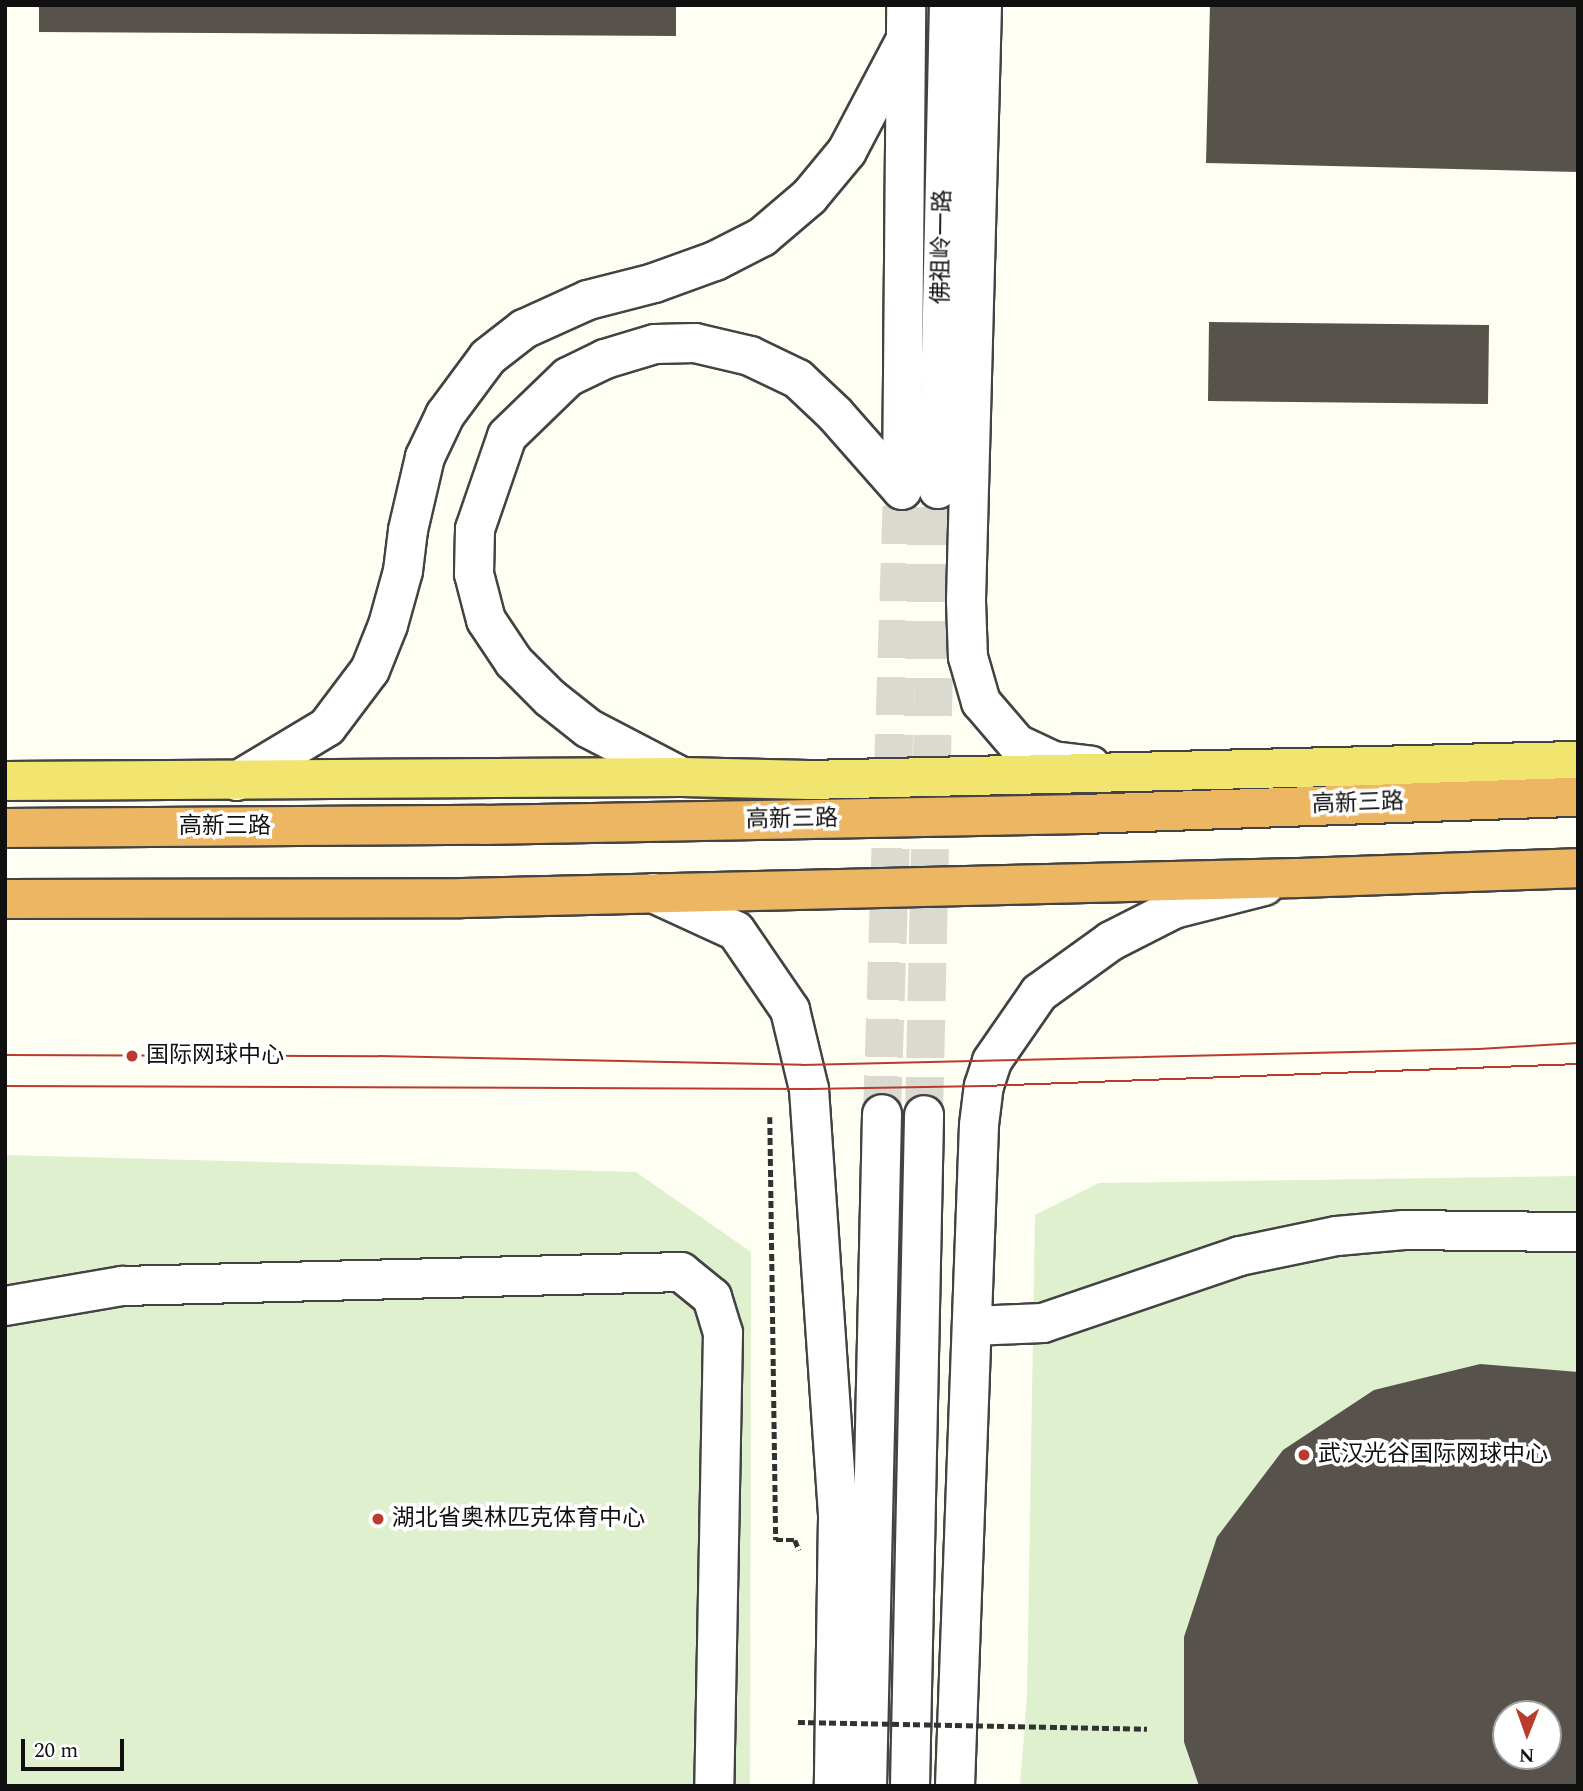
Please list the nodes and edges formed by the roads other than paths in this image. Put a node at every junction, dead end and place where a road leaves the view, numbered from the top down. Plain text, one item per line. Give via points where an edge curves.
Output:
1 (949, 5) edge
2 (982, 5) edge
3 (906, 23) edge
4 (920, 490) junction
5 (1578, 761) edge
6 (1128, 771) junction
7 (682, 776) junction
8 (5, 781) edge
9 (237, 781) junction
10 (1578, 797) edge
11 (5, 828) edge
12 (1578, 868) edge
13 (1297, 878) junction
14 (653, 894) junction
15 (71, 899) junction
16 (5, 900) edge
17 (5, 909) edge
18 (882, 1115) tunnel mouth
19 (925, 1115) tunnel mouth
20 (1578, 1232) edge
21 (5, 1306) edge
22 (972, 1326) junction
23 (714, 1786) edge
24 (834, 1786) edge
25 (867, 1786) edge
26 (910, 1786) edge
27 (955, 1786) edge

1 - 4 street, 佛祖岭一路
2 - 6 street via 968,657 981,702 1017,744 1053,761
3 - 4 street
3 - 9 street via 847,151 809,197 762,237 715,261 588,300 524,329 488,357 445,415 425,457 403,571 370,670 327,727
4 - 7 street via 798,379 750,356 695,343 655,344 605,359 568,377 508,436 475,529 474,574 486,620 513,662 550,698 588,728
5 - 6 main road, 高新三路
6 - 7 main road, 高新三路 via 809,780
7 - 9 main road, 高新三路
8 - 9 main road, 高新三路
10 - 11 highway, 高新三路 via 1083,814
12 - 13 highway
13 - 14 highway
13 - 22 street via 1174,909 1111,941 1039,993 1011,1030 992,1061 984,1086
14 - 15 highway
14 - 24 street via 736,931 790,1010 809,1089 838,1518
15 - 16 highway
15 - 17 main road
18 - 25 street
19 - 26 street
20 - 22 street via 1404,1230 1326,1238 1240,1256 1044,1323
21 - 23 street via 122,1286 681,1272 712,1297 723,1333
22 - 27 street

